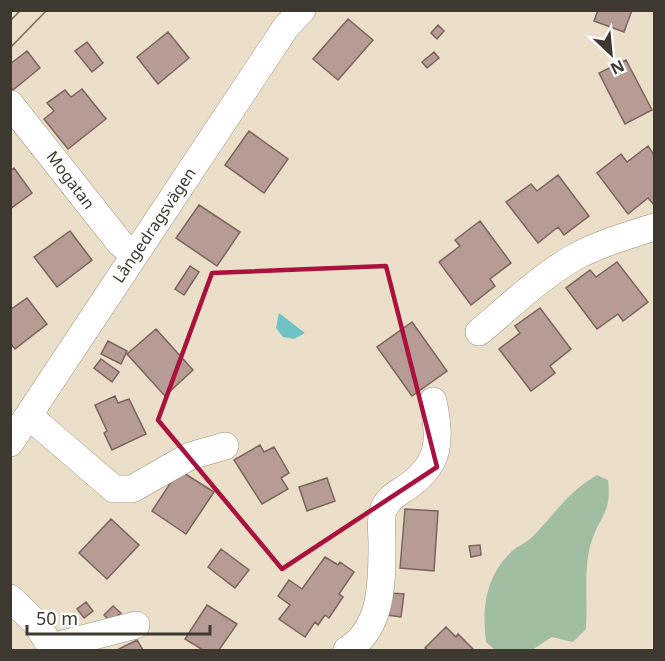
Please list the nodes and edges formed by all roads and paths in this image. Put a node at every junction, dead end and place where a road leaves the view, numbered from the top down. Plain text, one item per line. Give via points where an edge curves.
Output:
1 (302, 10) edge
2 (10, 104) edge
3 (654, 227) edge
4 (134, 254) junction
5 (479, 332) dead end
6 (433, 401) dead end
7 (29, 416) junction
8 (10, 443) edge
9 (225, 446) dead end
10 (10, 598) edge
11 (136, 626) dead end
12 (52, 649) edge
13 (347, 651) edge

1 - 4 street, Långedragsvägen via 270,51
2 - 4 street, Mogatan via 120,243
3 - 5 street via 575,257
4 - 7 street, Långedragsvägen
6 - 13 street via 438,440 431,464 388,501 381,518 382,571 374,618 363,638
7 - 8 street, Långedragsvägen
7 - 9 street via 114,489 132,489 190,456
10 - 12 street via 36,623
11 - 12 street

